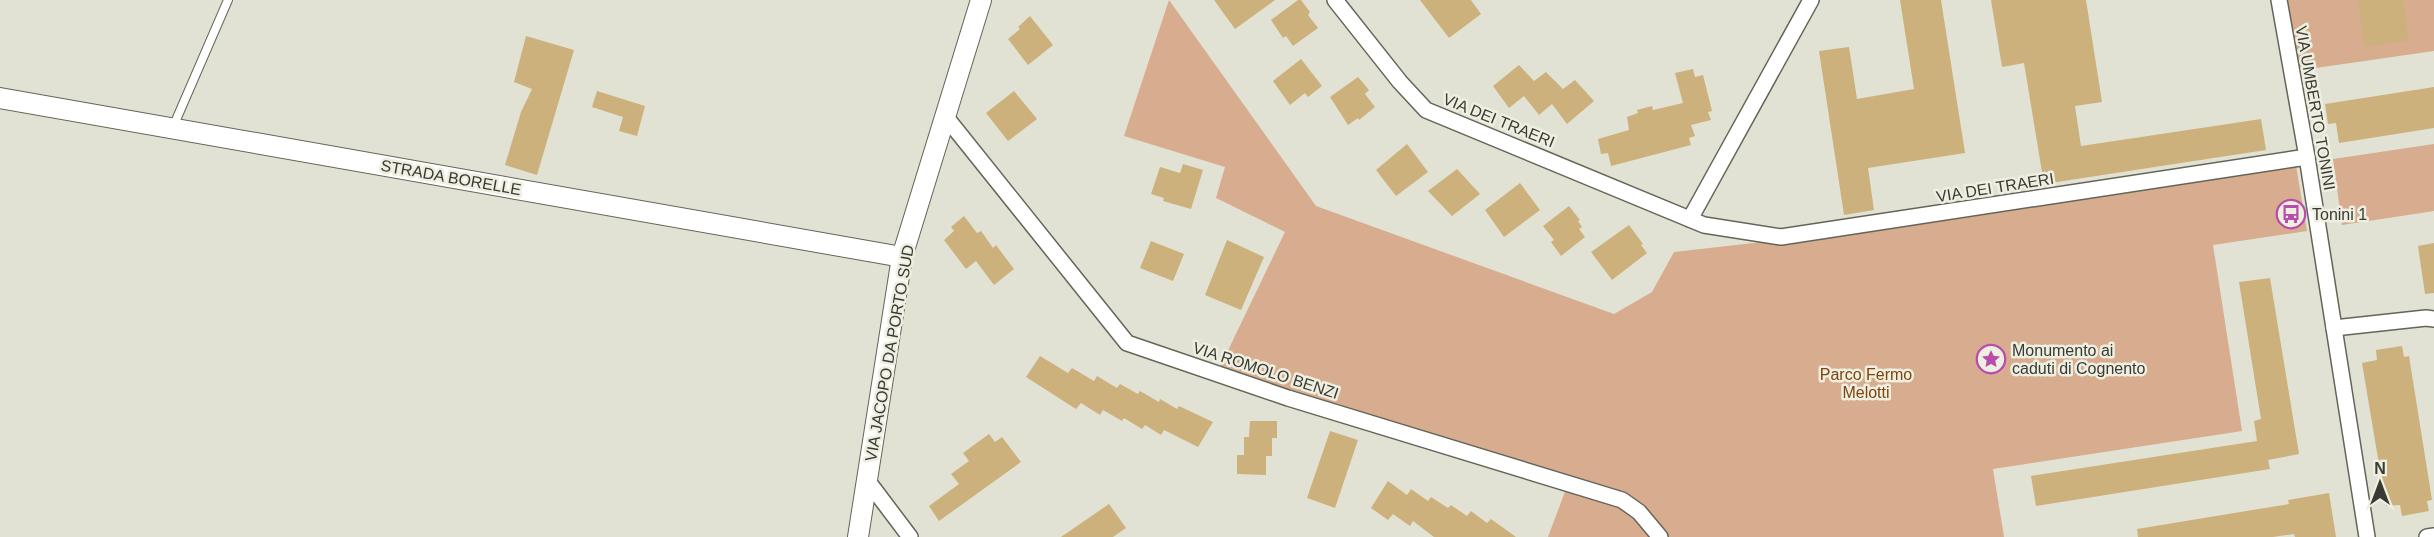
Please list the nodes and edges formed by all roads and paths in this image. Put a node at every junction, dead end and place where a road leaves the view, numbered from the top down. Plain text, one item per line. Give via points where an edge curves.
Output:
1 (228, 0) edge
2 (981, 0) edge
3 (1335, 0) edge
4 (1811, 0) edge
5 (2279, 0) edge
6 (0, 98) edge
7 (945, 116) junction
8 (172, 128) junction
9 (2307, 157) junction
10 (1690, 219) junction
11 (902, 257) junction
12 (2434, 319) edge
13 (2334, 328) junction
14 (867, 480) junction
15 (2434, 536) edge
16 (858, 537) edge
17 (910, 537) edge
18 (1660, 537) edge
19 (2367, 537) edge
20 (2427, 537) edge

1 - 8 lane
2 - 7 street, VIA JACOPO DA PORTO SUD
3 - 10 street, VIA DEI TRAERI via 1426,110
4 - 10 street
5 - 9 street, VIA UMBERTO TONINI
6 - 8 street, STRADA BORELLE
7 - 11 street, VIA JACOPO DA PORTO SUD
7 - 18 street, VIA ROMOLO BENZI via 1127,343 1288,398 1623,500
8 - 11 street, STRADA BORELLE
9 - 10 street, VIA DEI TRAERI via 1781,237 1704,225
9 - 13 street, VIA UMBERTO TONINI
11 - 14 street, VIA JACOPO DA PORTO SUD
12 - 13 street
13 - 19 street, VIA UMBERTO TONINI
14 - 16 street, VIA JACOPO DA PORTO SUD
14 - 17 street
15 - 20 street

